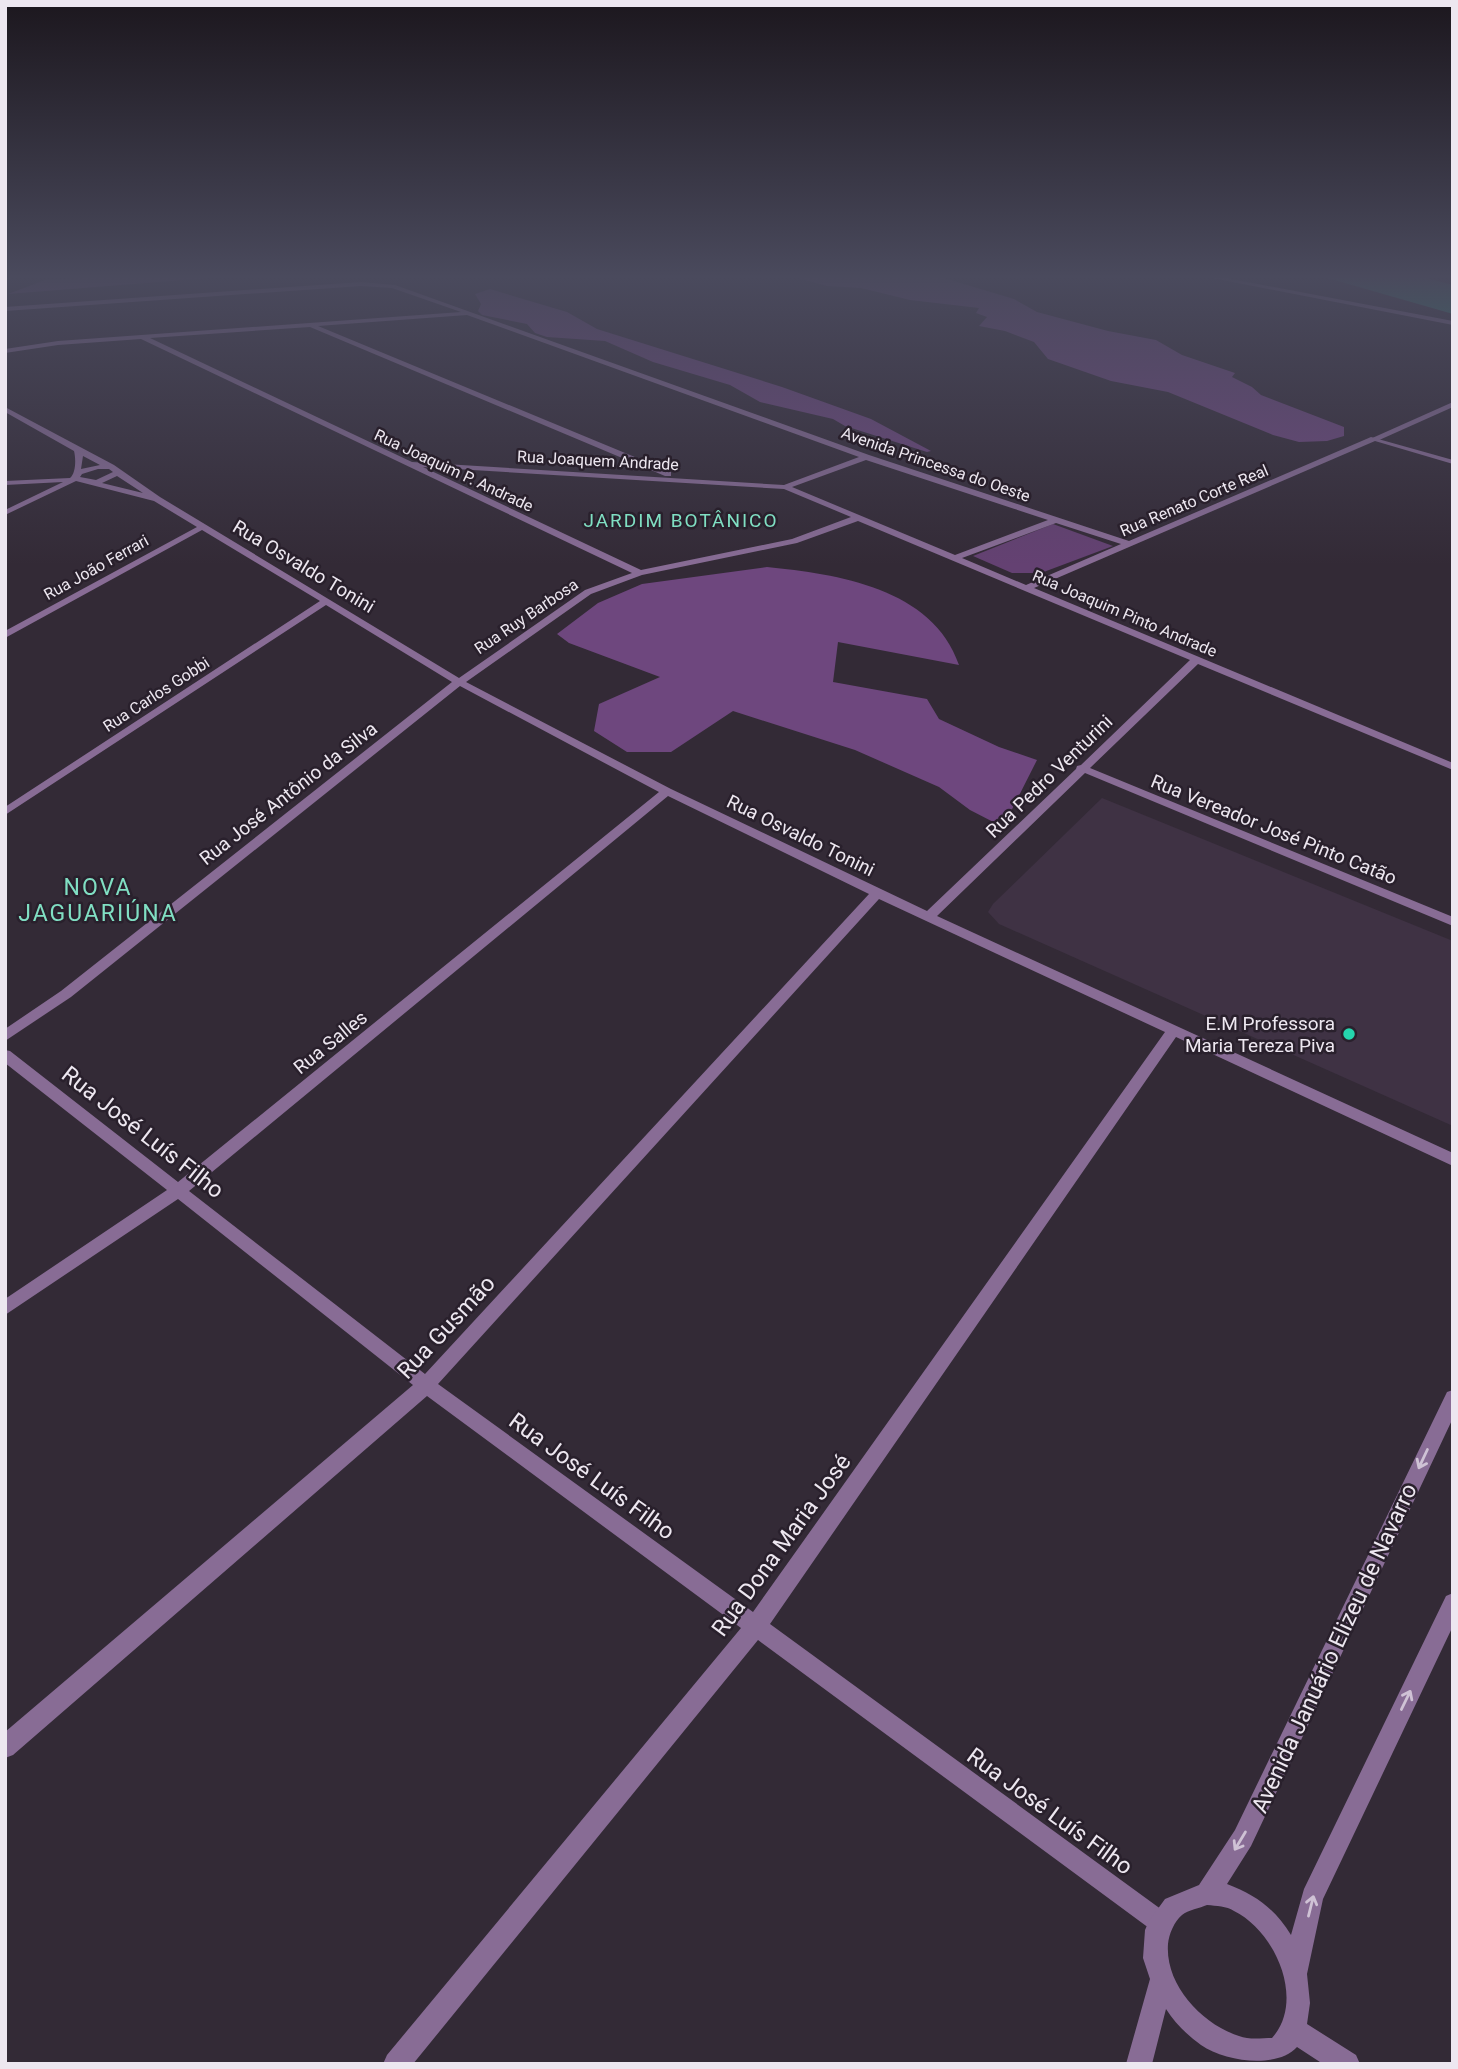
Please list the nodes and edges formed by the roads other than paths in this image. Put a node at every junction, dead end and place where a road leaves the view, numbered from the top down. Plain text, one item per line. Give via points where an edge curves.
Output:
1 (215, 372) edge
2 (419, 372) edge
3 (630, 372) edge
4 (1453, 404) edge
5 (8, 412) edge
6 (1374, 439) junction
7 (76, 450) junction
8 (866, 457) junction
9 (1453, 462) edge
10 (409, 464) junction
11 (607, 467) dead end
12 (115, 470) junction
13 (585, 474) junction
14 (76, 476) junction
15 (679, 479) junction
16 (90, 482) junction
17 (5, 483) edge
18 (785, 487) junction
19 (157, 499) junction
20 (5, 513) edge
21 (857, 518) junction
22 (1056, 520) junction
23 (202, 527) junction
24 (1126, 543) junction
25 (955, 558) junction
26 (640, 573) junction
27 (1027, 588) junction
28 (325, 602) junction
29 (5, 635) edge
30 (1195, 661) junction
31 (459, 682) junction
32 (1453, 767) edge
33 (1081, 768) junction
34 (667, 791) junction
35 (5, 812) edge
36 (877, 893) junction
37 (929, 916) junction
38 (1453, 922) edge
39 (1173, 1031) junction
40 (5, 1036) edge
41 (5, 1055) edge
42 (1453, 1160) edge
43 (178, 1191) junction
44 (5, 1308) edge
45 (426, 1385) junction
46 (1453, 1398) edge
47 (1453, 1603) edge
48 (756, 1626) junction
49 (5, 1747) edge
50 (1207, 1893) junction
51 (1161, 1923) junction
52 (1295, 1973) junction
53 (1159, 1987) junction
54 (1293, 2030) junction
55 (1250, 2062) edge
56 (396, 2064) edge
57 (1139, 2064) edge
58 (1347, 2064) edge

1 - 10 street, Rua Joaquim P. Andrade
2 - 15 street
3 - 8 street, Avenida Princessa do Oeste
4 - 6 street, Rua Renato Corte Real
5 - 7 street, Rua Osvaldo Tonini
6 - 9 street
6 - 24 street, Rua Renato Corte Real
7 - 12 street, Rua Osvaldo Tonini
7 - 14 street via 80,459
8 - 18 street
8 - 22 street, Avenida Princessa do Oeste
10 - 13 street, Rua Joaquem Andrade
10 - 26 street, Rua Joaquim P. Andrade
11 - 13 street
12 - 14 street via 91,467
12 - 16 street, Rua Osvaldo Tonini via 110,478
12 - 19 street, Rua Osvaldo Tonini
13 - 15 street, Rua Joaquem Andrade
14 - 16 street, Rua Osvaldo Tonini
14 - 17 street
14 - 20 street
15 - 18 street, Rua Joaquem Andrade
16 - 19 street, Rua Osvaldo Tonini
18 - 21 street, Rua Joaquim Pinto Andrade
19 - 23 street, Rua Osvaldo Tonini
21 - 25 street, Rua Joaquim Pinto Andrade
21 - 26 street, Rua Ruy Barbosa via 794,541
22 - 24 street, Avenida Princessa do Oeste
22 - 25 street
23 - 28 street, Rua Osvaldo Tonini
23 - 29 street, Rua João Ferrari
24 - 27 street, Rua Renato Corte Real
25 - 27 street, Rua Joaquim Pinto Andrade
26 - 31 street, Rua Ruy Barbosa via 588,592
27 - 30 street, Rua Joaquim Pinto Andrade
28 - 31 street, Rua Osvaldo Tonini
28 - 35 street, Rua Carlos Gobbi
30 - 32 street, Rua Joaquim Pinto Andrade
30 - 33 street, Rua Pedro Venturini
31 - 34 street, Rua Osvaldo Tonini
31 - 40 street, Rua José Antônio da Silva via 66,994
33 - 37 street, Rua Pedro Venturini
33 - 38 street, Rua Vereador José Pinto Catão
34 - 36 street, Rua Osvaldo Tonini
34 - 43 street, Rua Salles
36 - 37 street, Rua Osvaldo Tonini
36 - 45 street, Rua Gusmão
37 - 39 street, Rua Osvaldo Tonini
39 - 42 street, Rua Osvaldo Tonini
39 - 48 street, Rua Dona Maria José
41 - 43 street, Rua José Luís Filho
43 - 44 street, Rua Salles
43 - 45 street, Rua José Luís Filho
45 - 48 street, Rua José Luís Filho
45 - 49 street, Rua Gusmão
46 -> 50 street, Avenida Januário Elizeu de Navarro via 1243,1838
52 -> 47 street via 1312,1898
48 - 51 street, Rua José Luís Filho
48 - 56 street, Rua Dona Maria José
50 - 51 street via 1172,1907
50 - 52 street via 1228,1896 1250,1907 1269,1924
51 - 53 street via 1154,1963
52 - 54 street via 1299,2007
53 - 55 street via 1171,2014 1190,2037 1212,2054
53 - 57 street
54 - 55 street via 1280,2049
54 - 58 street

